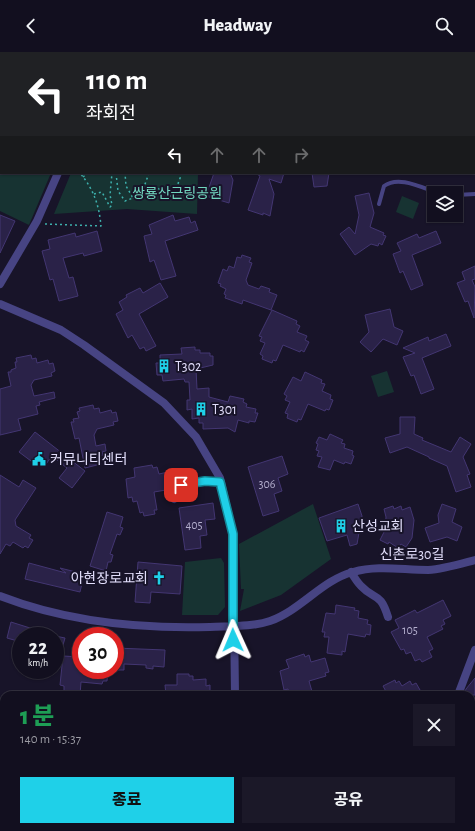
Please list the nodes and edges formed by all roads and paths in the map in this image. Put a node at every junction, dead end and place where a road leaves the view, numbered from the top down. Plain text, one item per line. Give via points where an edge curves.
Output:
1 (58, 174) edge
2 (81, 174) edge
3 (87, 174) edge
4 (112, 174) edge
5 (116, 174) edge
6 (125, 174) edge
7 (149, 174) edge
8 (182, 174) edge
9 (83, 177) junction
10 (144, 187) junction
11 (427, 190) edge
12 (94, 194) junction
13 (475, 194) edge
14 (463, 195) edge
15 (133, 198) junction
16 (379, 204) dead end
17 (37, 221) junction
18 (0, 284) edge
19 (0, 304) edge
20 (220, 482) junction
21 (174, 499) dead end
22 (475, 560) edge
23 (351, 572) junction
24 (0, 596) edge
25 (388, 617) dead end
26 (233, 626) junction
27 (475, 650) edge
28 (235, 691) edge
29 (460, 691) edge

1 - 17 street
2 - 9 path
3 - 9 path
4 - 12 path via 112,205 110,206 102,192
5 - 15 path via 116,184 121,196 125,201
6 - 15 path via 126,186
7 - 10 path
8 - 10 path via 170,197 155,186
9 - 12 path
10 - 15 path via 140,200
11 - 16 lane via 391,181 384,186
12 - 17 path via 102,226 46,224
13 - 14 lane
17 - 18 street
19 - 20 street via 61,330 164,403 196,437
20 - 21 street via 205,481 181,485
20 - 26 street via 233,534
22 - 23 street, 신촌로30길 via 430,570 372,567
23 - 25 street via 361,586 384,603
23 - 26 street, 신촌로30길 via 271,621
24 - 26 street, 신촌로30길 via 77,618 125,625 183,628
26 - 28 street
27 - 29 street

